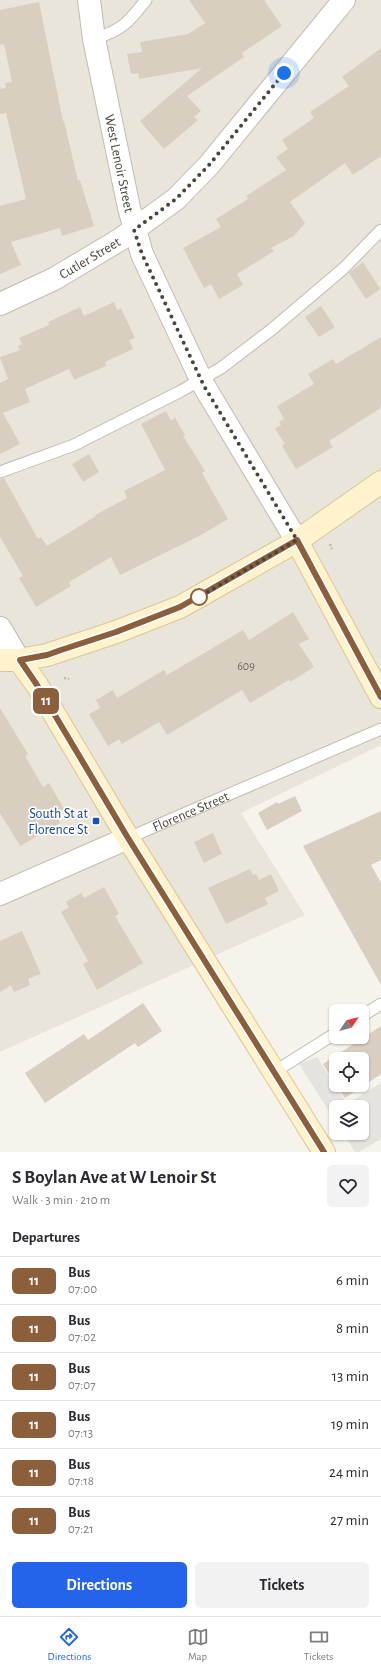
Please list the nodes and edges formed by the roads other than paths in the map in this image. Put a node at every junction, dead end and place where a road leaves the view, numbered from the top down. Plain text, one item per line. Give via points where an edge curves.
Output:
1 (89, 0) edge
2 (146, 0) edge
3 (344, 0) edge
4 (94, 39) junction
5 (134, 230) junction
6 (381, 230) edge
7 (0, 304) edge
8 (202, 380) junction
9 (0, 472) edge
10 (381, 482) edge
11 (297, 540) junction
12 (0, 628) edge
13 (10, 660) edge
14 (381, 697) edge
15 (381, 729) edge
16 (128, 838) junction
17 (0, 894) edge
18 (381, 1004) edge
19 (369, 1012) edge
20 (329, 1037) edge
21 (274, 1072) junction
22 (324, 1152) edge

1 - 4 street, West Lenoir Street
2 - 4 lane via 120,28
3 - 5 street, Cutler Street via 209,165 176,199
4 - 5 street, West Lenoir Street
5 - 7 street, Cutler Street via 54,279
5 - 8 street, West Lenoir Street via 142,254
6 - 8 lane via 344,268 271,330
8 - 9 lane via 74,445
8 - 11 street, West Lenoir Street
10 - 11 street
11 - 13 street via 180,607 116,632 54,652
11 - 14 street, West Lenoir Street
12 - 13 street
13 - 16 street via 37,685
15 - 16 lane, Florence Street
16 - 17 street, Florence Street
16 - 21 street
18 - 19 lane
20 - 21 lane
21 - 22 street

